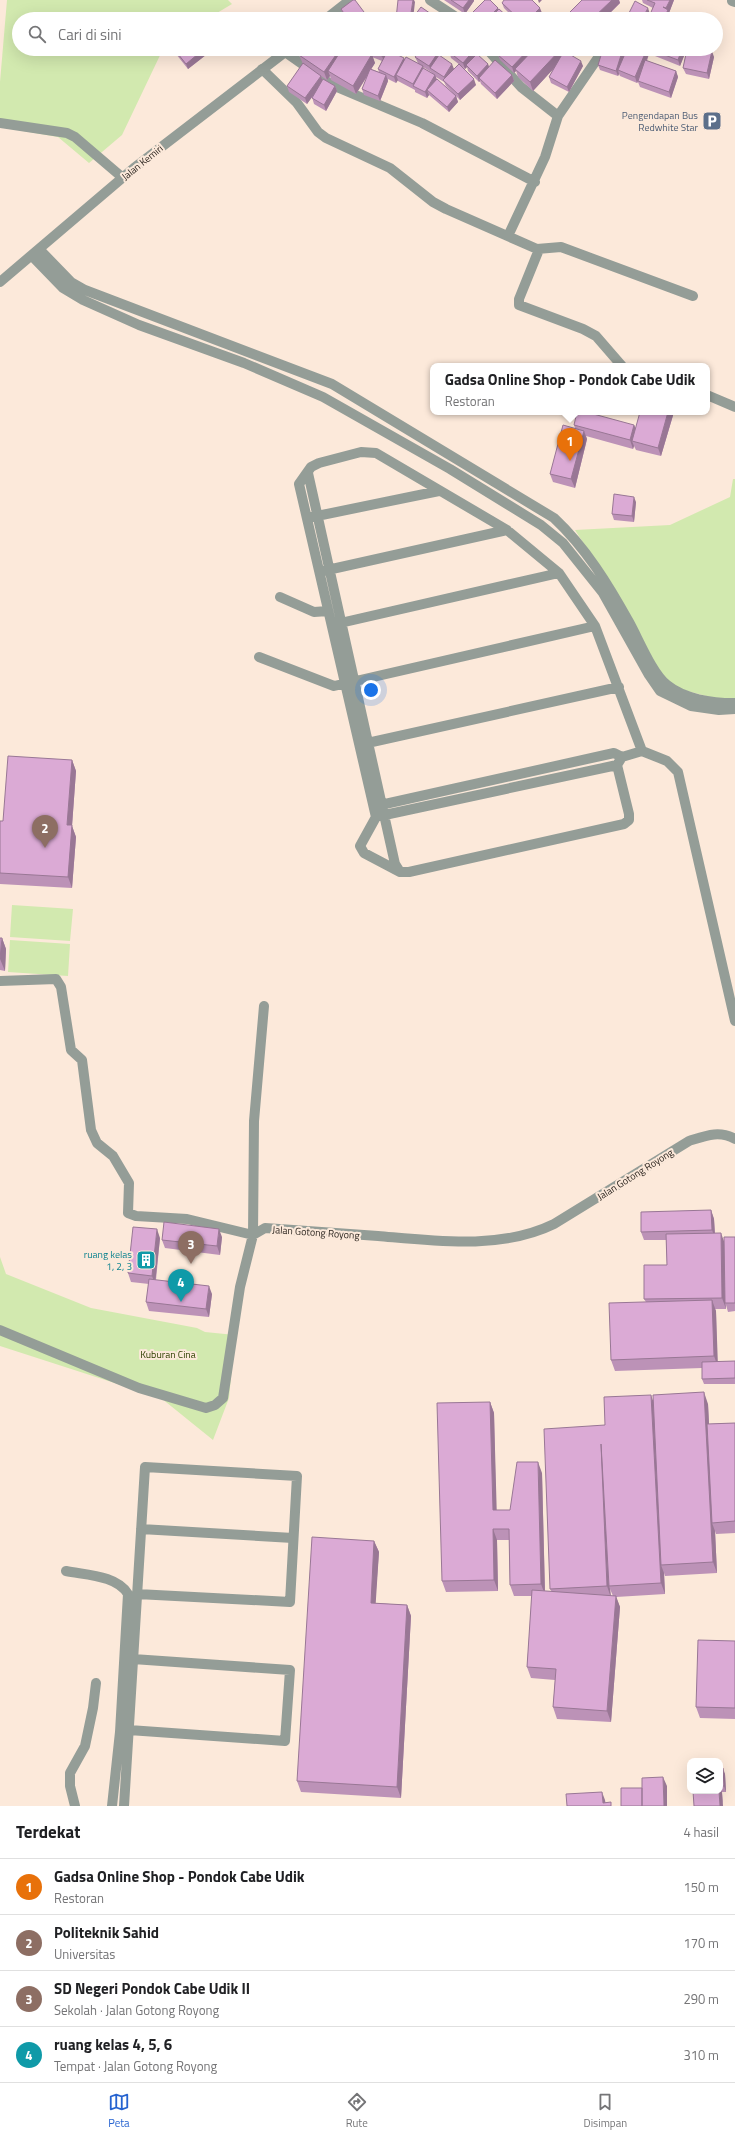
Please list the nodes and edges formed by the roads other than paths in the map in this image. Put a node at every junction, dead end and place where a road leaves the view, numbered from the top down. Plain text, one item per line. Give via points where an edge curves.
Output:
1 (350, 0) edge
2 (430, 0) edge
3 (335, 12) edge
4 (448, 12) edge
5 (280, 56) edge
6 (295, 56) edge
7 (493, 56) edge
8 (599, 56) edge
9 (262, 70) junction
10 (558, 116) junction
11 (0, 123) edge
12 (123, 178) junction
13 (535, 182) junction
14 (508, 236) junction
15 (537, 249) junction
16 (36, 253) junction
17 (0, 282) edge
18 (693, 296) dead end
19 (619, 363) edge
20 (710, 397) edge
21 (735, 407) edge
22 (308, 473) junction
23 (439, 491) junction
24 (318, 516) junction
25 (306, 518) junction
26 (506, 530) junction
27 (330, 570) junction
28 (319, 572) junction
29 (559, 573) junction
30 (280, 597) dead end
31 (328, 611) junction
32 (342, 622) junction
33 (331, 625) junction
34 (595, 626) junction
35 (259, 657) dead end
36 (355, 681) junction
37 (345, 684) junction
38 (619, 687) junction
39 (735, 703) edge
40 (735, 709) edge
41 (363, 744) junction
42 (642, 751) junction
43 (619, 761) junction
44 (379, 811) junction
45 (400, 872) junction
46 (0, 982) edge
47 (264, 1006) dead end
48 (735, 1021) edge
49 (735, 1139) edge
50 (253, 1235) junction
51 (0, 1330) edge
52 (141, 1529) junction
53 (294, 1538) junction
54 (66, 1571) dead end
55 (137, 1594) junction
56 (133, 1659) junction
57 (96, 1683) dead end
58 (128, 1730) junction
59 (75, 1806) edge
60 (112, 1806) edge
61 (124, 1806) edge

1 - 3 street
2 - 4 street
5 - 9 street, Jalan Kemiri
6 - 13 street via 332,85 422,123
7 - 10 street via 521,87
8 - 10 street
9 - 12 street, Jalan Kemiri
9 - 14 street via 297,103 318,132 326,138 390,168 446,209
10 - 13 street
11 - 12 street via 67,133
12 - 16 street, Jalan Kemiri
13 - 14 street
14 - 15 street
15 - 18 street via 561,247
15 - 19 street via 519,305 596,336
16 - 17 street, Jalan Kemiri
16 - 39 street via 71,282 85,290 332,384 554,518 576,539 610,588 666,685 696,699
16 - 40 street via 63,288 83,300 138,325 244,363 323,397 450,469 541,525 563,543 603,593 660,691 691,706 719,710
20 - 21 street
22 - 23 street via 311,467 319,463 361,452 376,453
22 - 24 street
22 - 25 street via 299,484
23 - 24 street
23 - 26 street
24 - 25 street
24 - 27 street
25 - 28 street
26 - 27 street
26 - 29 street
27 - 28 street
27 - 32 street
28 - 31 street
29 - 32 street
29 - 34 street
30 - 31 street via 314,612
31 - 33 street
32 - 33 street
32 - 36 street
33 - 37 street
34 - 36 street
34 - 38 street
35 - 37 street via 334,686
36 - 37 street
36 - 41 street
37 - 41 street
38 - 41 street
38 - 42 street
41 - 44 street
42 - 43 street
42 - 48 street via 667,761 678,772
43 - 44 street via 614,753
43 - 45 street via 629,814 624,824
44 - 45 street via 395,864
44 - 45 street via 360,846 364,853
46 - 50 street via 56,979 62,987 71,1050 82,1060 91,1130 97,1143 114,1156 129,1183 128,1213 136,1216 187,1219
47 - 50 street via 254,1121
49 - 50 street, Jalan Gotong Royong via 724,1134 689,1141 554,1224 522,1236 500,1240 411,1239 265,1228
50 - 51 street via 240,1286 223,1398 215,1405 206,1408 139,1388
52 - 53 street
52 - 53 street via 145,1466 297,1476
52 - 55 street
53 - 55 street via 290,1602
54 - 60 street via 112,1580 128,1594 120,1732
55 - 56 street
56 - 58 street
56 - 58 street via 290,1670 285,1741
57 - 59 street via 85,1746 70,1773
58 - 61 street

